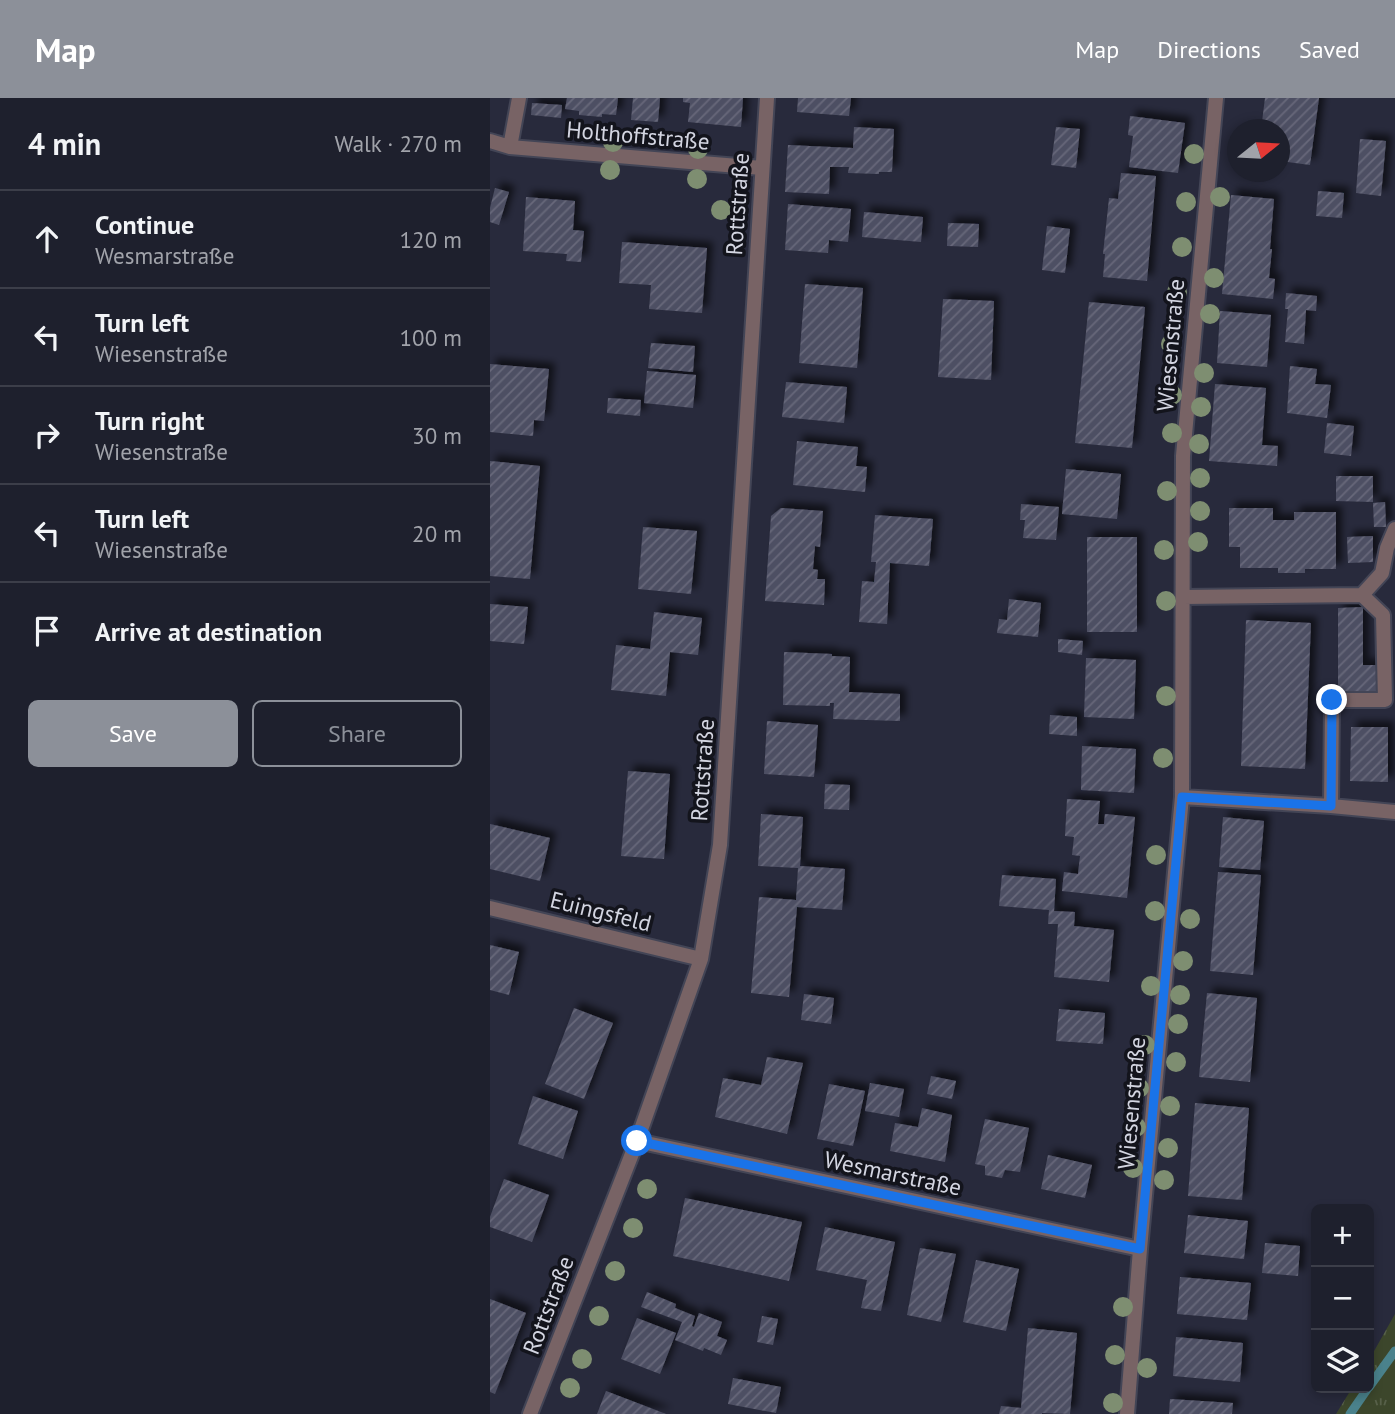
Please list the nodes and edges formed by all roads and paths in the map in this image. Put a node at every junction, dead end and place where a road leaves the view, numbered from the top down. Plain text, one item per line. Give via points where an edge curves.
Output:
1 (519, 98) edge
2 (767, 98) edge
3 (1216, 98) edge
4 (490, 141) edge
5 (510, 147) junction
6 (762, 168) junction
7 (1395, 529) edge
8 (1362, 595) junction
9 (1183, 597) junction
10 (1390, 664) edge
11 (1182, 797) junction
12 (1331, 806) junction
13 (1395, 812) edge
14 (490, 908) edge
15 (701, 959) junction
16 (637, 1141) junction
17 (1140, 1249) junction
18 (530, 1414) edge
19 (1127, 1414) edge

1 - 5 street
2 - 6 street, Rottstraße
3 - 9 street, Wiesenstraße via 1183,456
4 - 5 street, Holthoffstraße
5 - 6 street, Holthoffstraße
6 - 15 street, Rottstraße via 720,845
7 - 8 street via 1382,573
8 - 9 street
8 - 10 street via 1383,615
9 - 11 street, Wiesenstraße
10 - 12 street via 1385,699 1332,700
11 - 12 street
11 - 17 street, Wiesenstraße
12 - 13 street
14 - 15 street, Euingsfeld
15 - 16 street, Rottstraße
16 - 17 street, Wesmarstraße
16 - 18 street, Rottstraße
17 - 19 street, Wiesenstraße

